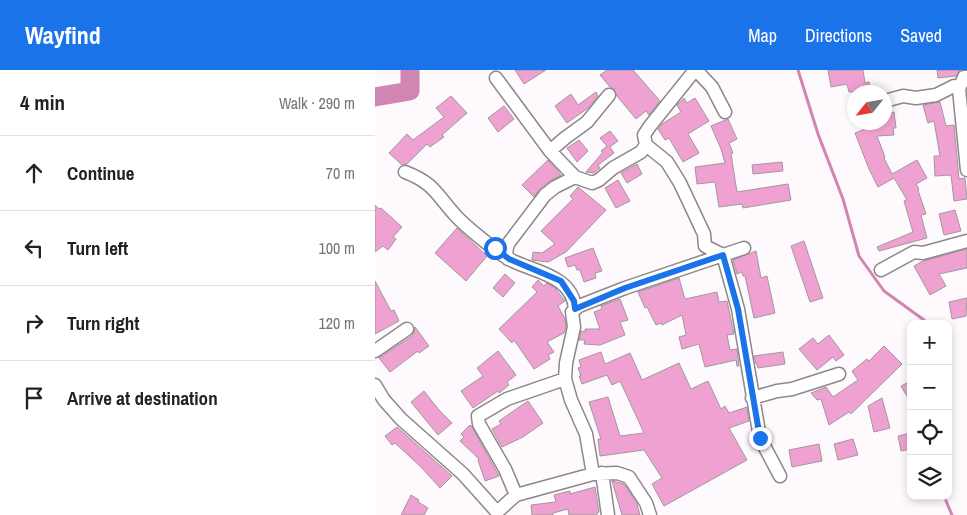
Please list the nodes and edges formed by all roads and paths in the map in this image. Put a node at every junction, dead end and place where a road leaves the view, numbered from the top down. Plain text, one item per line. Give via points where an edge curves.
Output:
1 (696, 70) edge
2 (496, 78) dead end
3 (963, 78) edge
4 (609, 95) dead end
5 (892, 99) edge
6 (725, 112) dead end
7 (965, 143) edge
8 (646, 145) junction
9 (550, 151) junction
10 (967, 170) edge
11 (405, 172) dead end
12 (575, 177) junction
13 (967, 241) edge
14 (744, 248) dead end
15 (723, 255) junction
16 (509, 259) junction
17 (881, 270) dead end
18 (575, 309) junction
19 (407, 329) dead end
20 (375, 351) edge
21 (839, 374) dead end
22 (565, 379) junction
23 (375, 385) edge
24 (752, 398) junction
25 (597, 474) junction
26 (780, 476) dead end
27 (516, 496) junction
28 (497, 513) edge
29 (608, 515) edge
30 (650, 515) edge

1 - 6 street via 712,87
1 - 8 street via 650,126 644,136
2 - 9 street
3 - 5 street via 935,95
3 - 7 street
4 - 9 street via 587,122
7 - 10 street
8 - 12 street via 641,152 599,180 591,183
8 - 15 street via 667,162 680,182 704,234 705,246
9 - 12 street
11 - 16 street via 428,183 457,217
12 - 16 street via 545,196 508,244 506,252
13 - 17 street via 923,253 913,252
14 - 15 street
15 - 18 street via 625,288
15 - 24 street via 738,309
16 - 18 street via 561,281 574,301
18 - 22 street via 572,312 574,327
19 - 20 street
21 - 24 street
22 - 25 street
22 - 27 street via 507,400 478,416 479,424 505,469
23 - 28 street via 401,419 463,474
24 - 26 street via 760,438
25 - 27 street
25 - 29 street
25 - 30 street via 617,472 629,477
27 - 28 street

